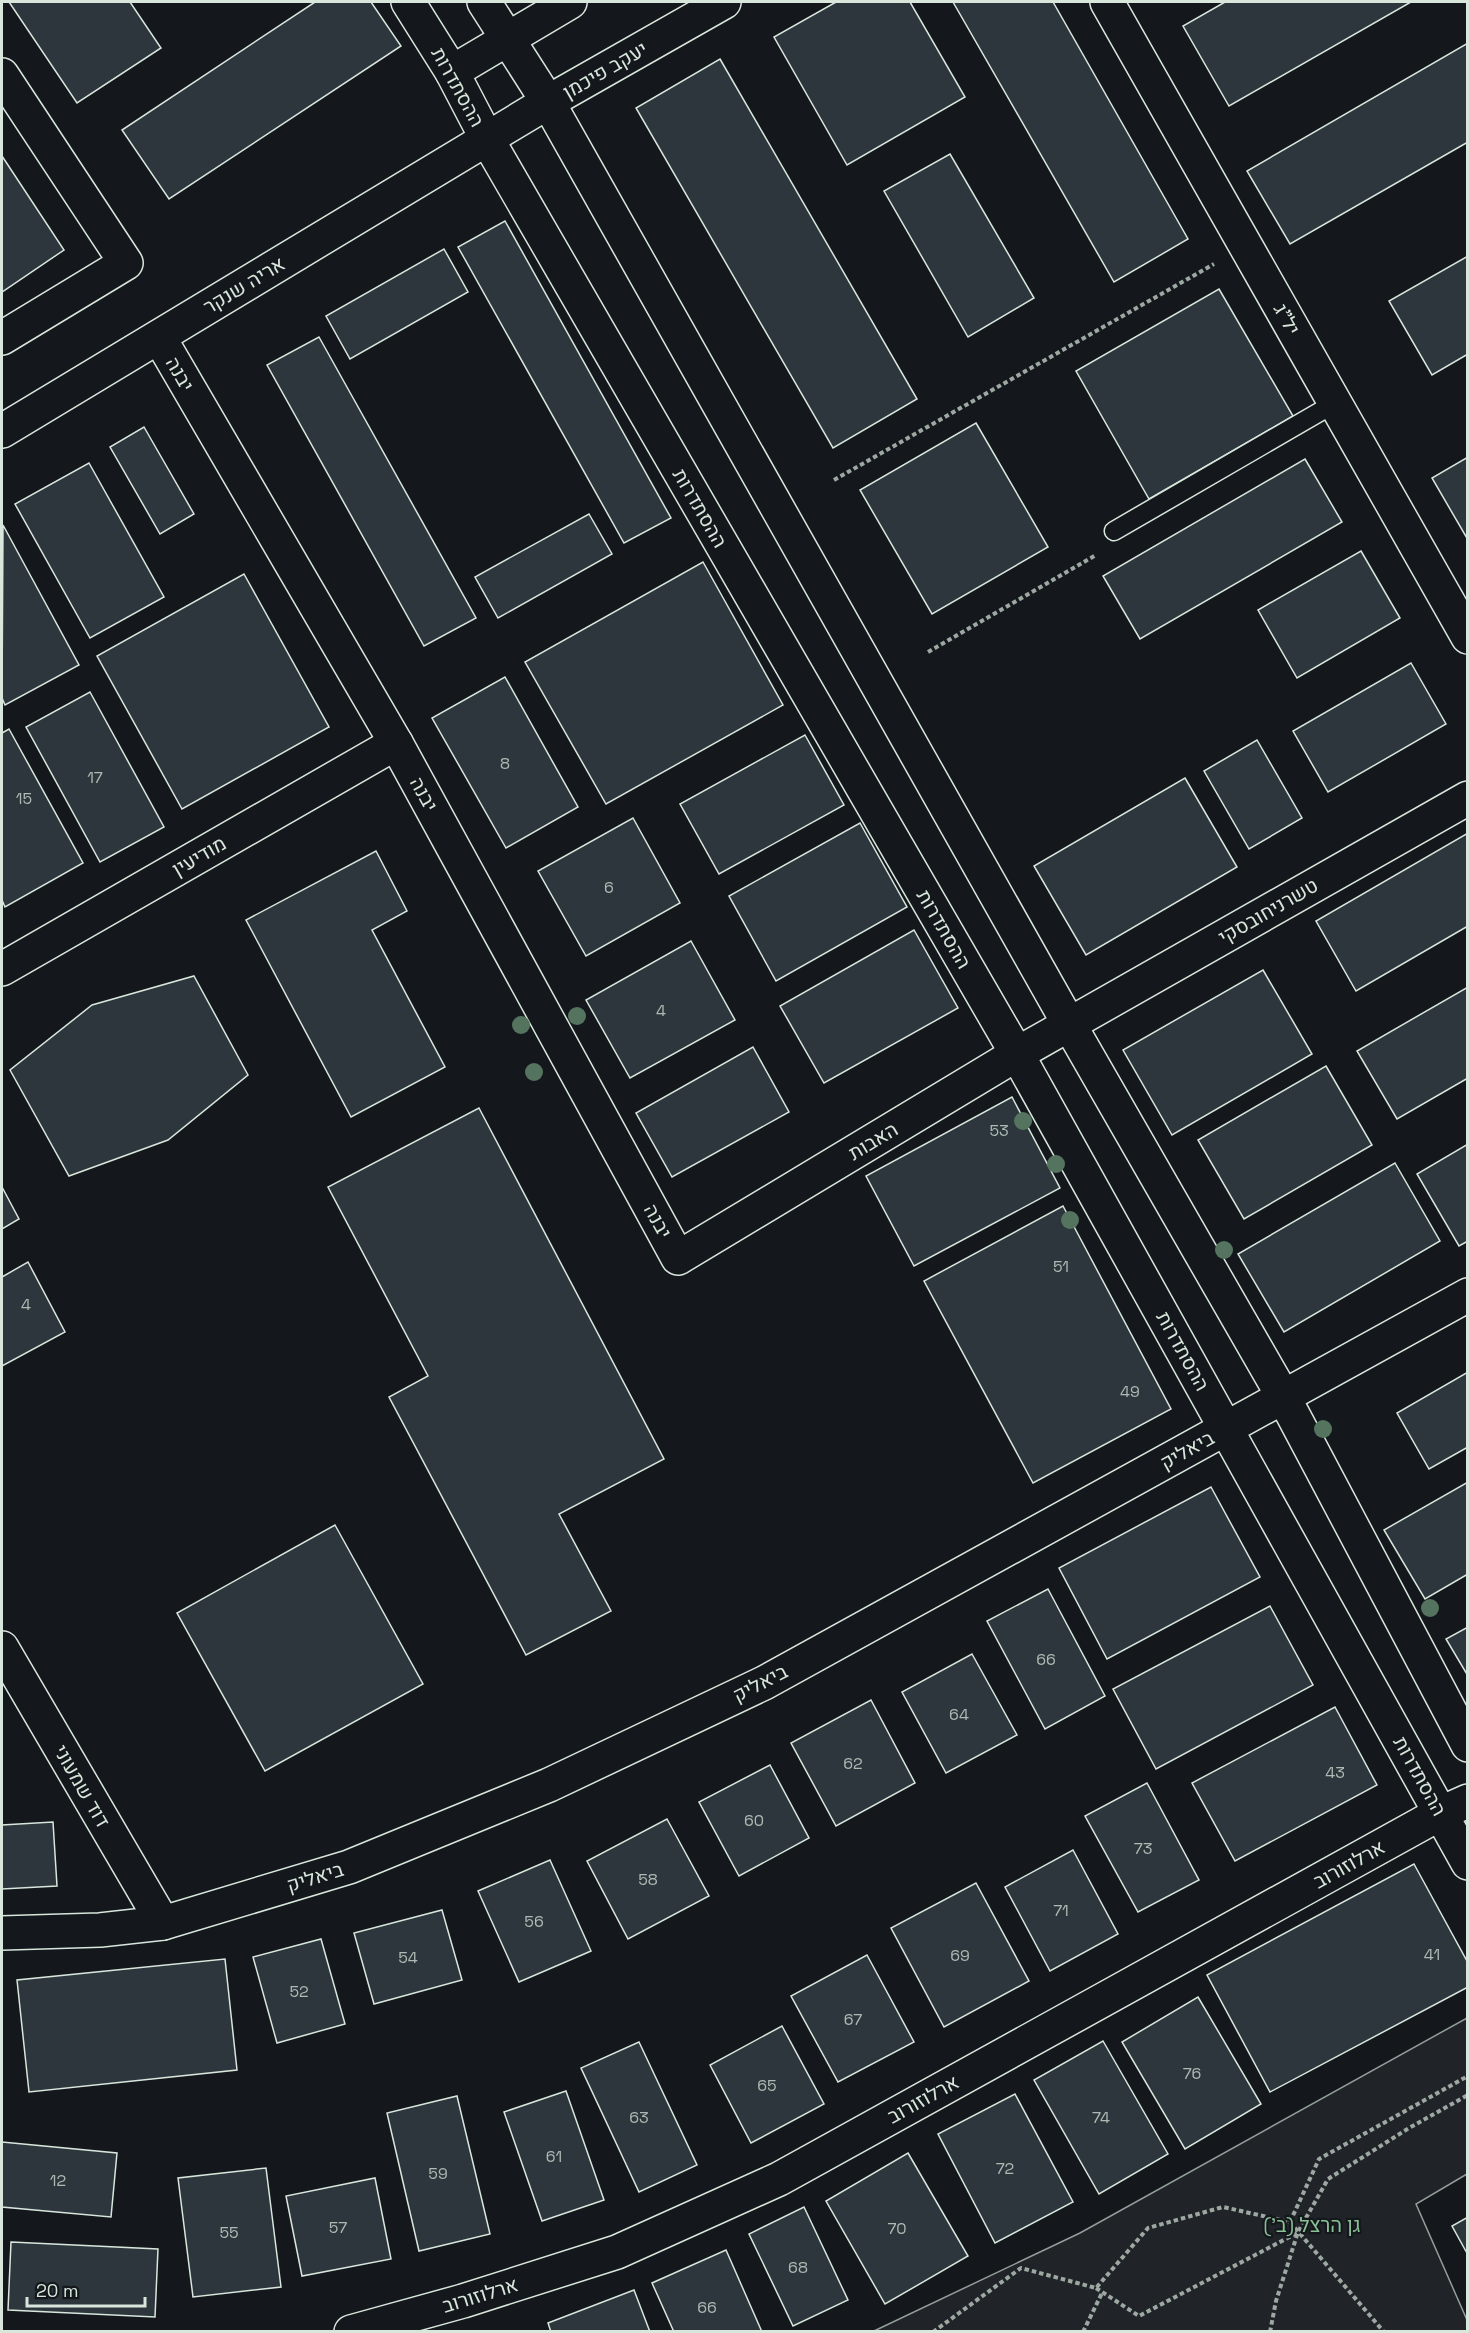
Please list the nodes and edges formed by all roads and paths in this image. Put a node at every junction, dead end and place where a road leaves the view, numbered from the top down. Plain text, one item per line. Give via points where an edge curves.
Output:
1 (408, 2) edge
2 (484, 2) edge
3 (570, 2) edge
4 (724, 2) edge
5 (1107, 2) edge
6 (507, 38) junction
7 (452, 72) junction
8 (2, 75) edge
9 (548, 102) junction
10 (487, 139) junction
11 (1246, 246) junction
12 (159, 337) junction
13 (2, 338) edge
14 (1335, 403) junction
15 (2, 431) edge
16 (834, 480) dead end
17 (1114, 531) dead end
18 (1467, 636) edge
19 (396, 743) junction
20 (1467, 798) edge
21 (2, 969) edge
22 (1069, 1024) junction
23 (1017, 1054) junction
24 (678, 1258) joint
25 (1467, 1295) edge
26 (1283, 1396) junction
27 (1226, 1428) junction
28 (2, 1648) edge
29 (1467, 1745) edge
30 (1454, 1807) edge
31 (1467, 1863) edge
32 (163, 1923) junction
33 (2, 1933) edge
34 (1467, 2076) edge
35 (1467, 2095) edge
36 (1290, 2222) junction
37 (1298, 2232) junction
38 (1096, 2288) junction
39 (1102, 2293) junction
40 (351, 2331) edge
41 (933, 2331) edge
42 (1083, 2331) edge
43 (1270, 2331) edge
44 (1384, 2331) edge

1 - 7 street, ההסתדרות
2 - 6 street
3 - 6 street
4 - 9 street, יעקב פיכמן
5 - 11 street, יל"ג
6 - 7 street
6 - 9 street
7 - 10 street, ההסתדרות
8 - 13 street via 126,263
9 - 10 street, יעקב פיכמן
9 - 22 street
10 - 12 street, אריה שנקר
10 - 23 street, ההסתדרות
11 - 14 street, יל"ג
11 - 16 path
12 - 15 street, אריה שנקר
12 - 19 street, יבנה
14 - 17 lane
14 - 18 street, יל"ג
19 - 21 street, מודיעין
19 - 24 street, יבנה
20 - 22 street, טשרניחובסקי
22 - 23 street, האבות
22 - 26 street
23 - 24 street, האבות
23 - 27 street, ההסתדרות
25 - 26 street, ביאליק
26 - 27 street, ביאליק
26 - 29 street
27 - 30 street, ההסתדרות
27 - 32 street, ביאליק via 764,1683 560,1780 348,1867
28 - 32 street, דוד שמעוני
30 - 31 street, ההסתדרות
30 - 40 street, ארלוזורוב via 779,2179 617,2252 463,2301
32 - 33 street, ביאליק via 100,1930
34 - 36 path via 1319,2159
35 - 37 path via 1328,2179
36 - 37 path
36 - 38 path via 1223,2207 1148,2228
37 - 39 path via 1139,2316
37 - 43 path
37 - 44 path
38 - 39 path
38 - 41 path via 1021,2268
39 - 42 path

